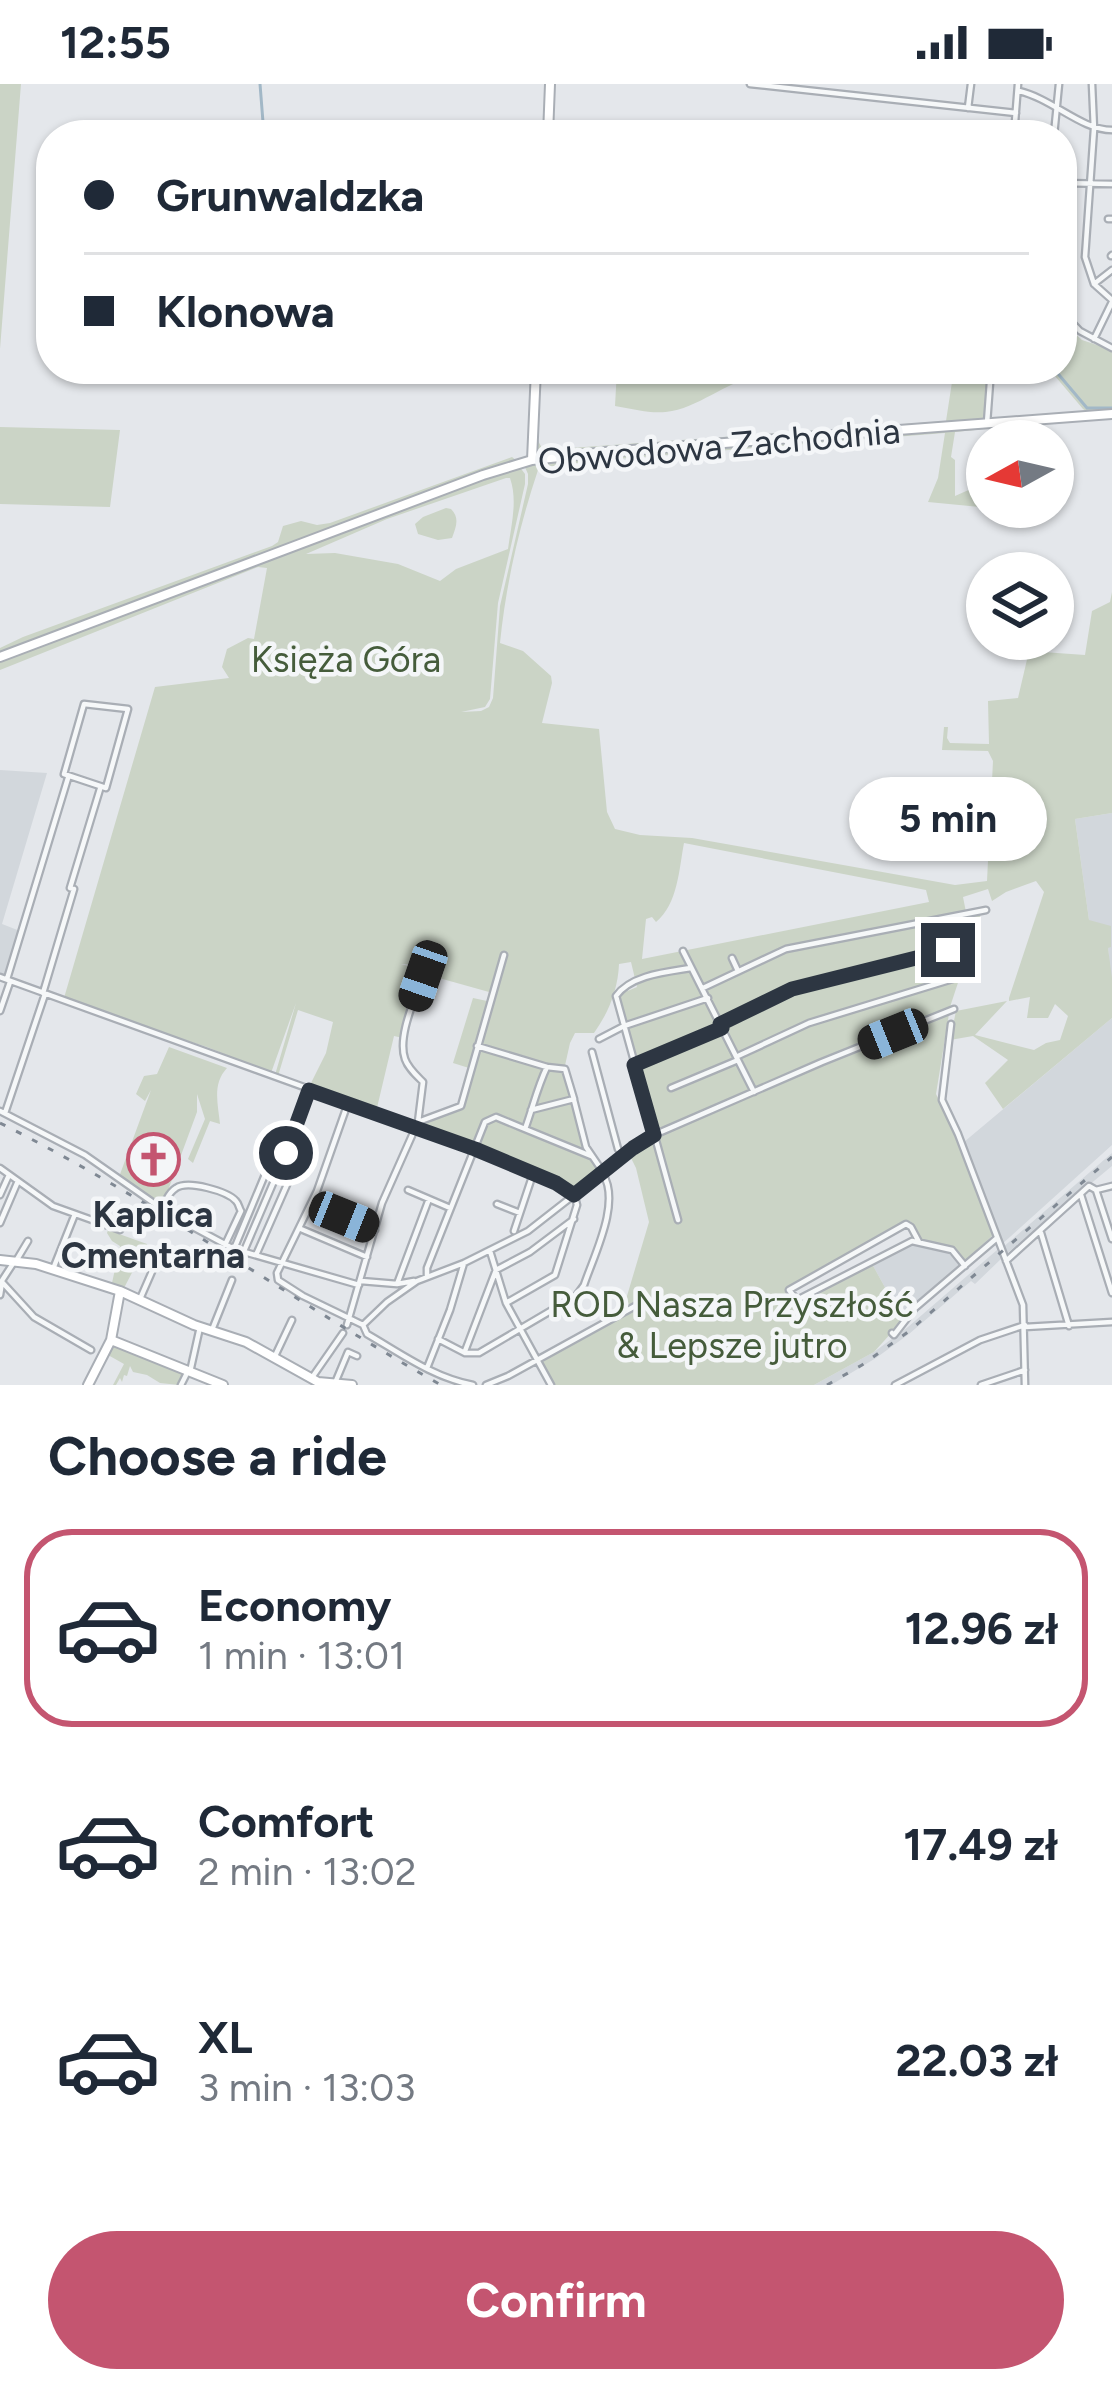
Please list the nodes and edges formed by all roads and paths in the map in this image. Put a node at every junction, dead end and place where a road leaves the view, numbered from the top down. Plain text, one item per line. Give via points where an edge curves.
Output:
1 (550, 84) edge
2 (750, 84) edge
3 (880, 84) edge
4 (971, 84) edge
5 (1059, 84) edge
6 (1092, 84) edge
7 (795, 86) edge
8 (1019, 88) edge
9 (879, 98) junction
10 (1058, 106) junction
11 (968, 108) junction
12 (1016, 113) junction
13 (549, 120) edge
14 (1015, 120) edge
15 (1056, 120) edge
16 (1094, 129) junction
17 (1112, 130) edge
18 (1077, 183) edge
19 (1090, 183) junction
20 (1112, 184) edge
21 (1112, 271) edge
22 (1094, 284) junction
23 (1112, 301) edge
24 (1077, 327) edge
25 (1094, 339) junction
26 (1112, 348) edge
27 (535, 384) edge
28 (990, 384) edge
29 (1112, 414) edge
30 (987, 420) edge
31 (1029, 420) edge
32 (966, 425) edge
33 (531, 457) junction
34 (0, 657) edge
35 (68, 776) junction
36 (100, 786) junction
37 (986, 910) dead end
38 (941, 919) junction
39 (975, 944) dead end
40 (948, 950) junction
41 (683, 951) dead end
42 (504, 955) dead end
43 (732, 958) dead end
44 (426, 964) dead end
45 (692, 968) junction
46 (739, 971) junction
47 (964, 978) dead end
48 (6, 979) edge
49 (703, 988) junction
50 (44, 993) junction
51 (708, 998) junction
52 (954, 1010) dead end
53 (0, 1011) edge
54 (951, 1024) dead end
55 (623, 1026) junction
56 (721, 1026) junction
57 (599, 1039) dead end
58 (477, 1046) junction
59 (592, 1052) dead end
60 (738, 1058) junction
61 (634, 1065) junction
62 (547, 1067) junction
63 (670, 1088) dead end
64 (309, 1090) junction
65 (754, 1092) junction
66 (574, 1099) junction
67 (348, 1103) junction
68 (532, 1111) junction
69 (2, 1112) edge
70 (416, 1125) junction
71 (525, 1129) junction
72 (654, 1135) junction
73 (304, 1146) dead end
74 (475, 1149) junction
75 (274, 1153) dead end
76 (591, 1156) junction
77 (623, 1156) junction
78 (0, 1168) edge
79 (603, 1172) junction
80 (533, 1173) junction
81 (9, 1175) junction
82 (18, 1181) junction
83 (1112, 1186) edge
84 (408, 1190) dead end
85 (1096, 1190) junction
86 (1081, 1194) junction
87 (0, 1195) edge
88 (574, 1195) junction
89 (429, 1199) junction
90 (312, 1204) junction
91 (497, 1204) dead end
92 (159, 1207) junction
93 (450, 1208) junction
94 (520, 1213) junction
95 (74, 1214) junction
96 (174, 1216) dead end
97 (574, 1219) junction
98 (678, 1220) dead end
99 (0, 1221) edge
100 (1110, 1224) edge
101 (193, 1227) dead end
102 (301, 1229) junction
103 (120, 1230) dead end
104 (375, 1230) junction
105 (514, 1231) dead end
106 (1040, 1231) junction
107 (997, 1238) junction
108 (1112, 1239) edge
109 (28, 1240) dead end
110 (919, 1242) junction
111 (164, 1244) dead end
112 (225, 1245) junction
113 (234, 1249) junction
114 (244, 1251) junction
115 (490, 1251) junction
116 (256, 1255) junction
117 (368, 1257) junction
118 (0, 1260) edge
119 (1006, 1261) junction
120 (15, 1262) junction
121 (282, 1263) junction
122 (464, 1263) junction
123 (965, 1265) junction
124 (53, 1270) junction
125 (496, 1270) junction
126 (427, 1277) junction
127 (232, 1280) dead end
128 (417, 1281) junction
129 (1, 1282) edge
130 (360, 1283) junction
131 (398, 1284) junction
132 (120, 1291) junction
133 (1112, 1293) edge
134 (1, 1294) edge
135 (140, 1299) junction
136 (506, 1304) junction
137 (638, 1305) dead end
138 (292, 1320) dead end
139 (348, 1322) junction
140 (1112, 1322) edge
141 (363, 1325) junction
142 (1025, 1326) junction
143 (1069, 1326) junction
144 (200, 1327) junction
145 (212, 1330) junction
146 (521, 1331) junction
147 (343, 1333) dead end
148 (892, 1333) dead end
149 (438, 1339) junction
150 (110, 1340) junction
151 (97, 1353) junction
152 (464, 1353) junction
153 (275, 1356) junction
154 (357, 1356) dead end
155 (537, 1359) junction
156 (427, 1368) junction
157 (1025, 1370) junction
158 (190, 1372) junction
159 (309, 1380) edge
160 (295, 1383) edge
161 (335, 1384) edge
162 (88, 1385) edge
163 (184, 1385) edge
164 (223, 1385) edge
165 (352, 1385) edge
166 (473, 1385) edge
167 (486, 1385) edge
168 (551, 1385) edge
169 (895, 1385) edge
170 (981, 1385) edge
171 (1025, 1385) edge

1 - 13 main road
2 - 7 street
3 - 9 street
4 - 11 street
5 - 10 street
6 - 16 street
7 - 9 street
8 - 10 street
8 - 12 street
9 - 11 street
10 - 15 street
10 - 16 street
11 - 12 street
12 - 14 street
16 - 17 street
16 - 19 street
18 - 19 street
19 - 20 street
19 - 22 street via 1085,257
21 - 22 street
22 - 23 street
23 - 25 street
24 - 25 street
25 - 26 street
27 - 33 main road
28 - 30 street
29 - 31 main road, Obwodowa Zachodnia
32 - 33 main road, Obwodowa Zachodnia
33 - 34 main road, Obwodowa Zachodnia
35 - 36 street
35 - 36 street via 84,704 128,710 106,788
35 - 48 street
36 - 50 street
37 - 38 street
38 - 40 street
38 - 46 street via 786,949
39 - 40 street
40 - 56 street via 792,989
41 - 45 street
42 - 58 street
43 - 46 street
44 - 70 street via 403,1050 423,1082
45 - 49 street
45 - 55 street via 624,986 616,994
46 - 49 street
47 - 60 street via 809,1023
48 - 50 street
48 - 53 street
49 - 51 street
50 - 64 street
50 - 69 street
51 - 55 street
51 - 56 street
52 - 65 street
54 - 107 street via 942,1100
55 - 57 street
55 - 61 street
56 - 60 street
56 - 61 street
58 - 62 street
58 - 70 street via 461,1106
59 - 77 street
60 - 63 street
60 - 65 street
61 - 72 street
62 - 66 street via 563,1066
62 - 68 street
64 - 67 street
64 - 114 street
65 - 72 street
66 - 68 street
66 - 76 street
67 - 70 street
67 - 90 street
68 - 71 street
69 - 92 street via 85,1155
70 - 74 street
70 - 104 street
71 - 74 street via 491,1118
71 - 76 street
72 - 77 street
72 - 98 street
73 - 116 street
74 - 80 street
74 - 93 street
75 - 113 street
76 - 79 street
77 - 79 street
78 - 81 street
79 - 88 street
79 - 146 street via 610,1205 584,1286
80 - 88 street
80 - 94 street
81 - 82 street
81 - 87 street
82 - 95 street
82 - 99 street
83 - 85 street
84 - 89 street
85 - 86 street
85 - 100 street
86 - 106 street
86 - 133 street
88 - 97 street
88 - 115 street
89 - 93 street
89 - 131 street
90 - 102 street
90 - 104 street
91 - 94 street
92 - 96 street
92 - 112 street via 181,1185 230,1196 241,1211
93 - 126 street
94 - 105 street
95 - 103 street
95 - 124 street
97 - 125 street
97 - 136 street via 555,1275
100 - 108 street
101 - 112 street
102 - 117 street
102 - 121 street
104 - 117 street
106 - 119 street
106 - 143 street
107 - 119 street
107 - 123 street
109 - 120 street
110 - 110 street via 796,1300 789,1290 906,1224
110 - 123 street via 952,1250
111 - 135 street
112 - 113 street
113 - 114 street
114 - 116 street
115 - 122 street
115 - 125 street
116 - 121 street
117 - 130 street
118 - 120 main road
119 - 142 street
120 - 124 main road
120 - 129 street
121 - 130 street
121 - 139 street via 278,1280
122 - 126 street
122 - 149 street
123 - 148 street
124 - 132 main road
125 - 136 street
125 - 152 street
126 - 128 street
127 - 145 street
128 - 131 street
128 - 141 street
129 - 134 street
129 - 151 street via 34,1318
130 - 131 street
130 - 139 street
132 - 135 main road
132 - 150 main road
135 - 144 main road
136 - 146 street
137 - 155 street
138 - 153 street
139 - 141 street
140 - 143 street
141 - 156 street
142 - 143 street
142 - 157 street
142 - 169 street
144 - 145 main road
144 - 158 street
145 - 153 main road
146 - 152 street
146 - 155 street
147 - 159 street
149 - 152 street
149 - 156 street
150 - 151 main road
150 - 158 main road
151 - 162 main road
153 - 159 main road
154 - 161 street via 347,1352
155 - 167 street
155 - 168 street
156 - 166 street
157 - 170 street
157 - 171 street
158 - 163 street
158 - 164 main road
159 - 160 main road
159 - 161 main road
161 - 165 main road

